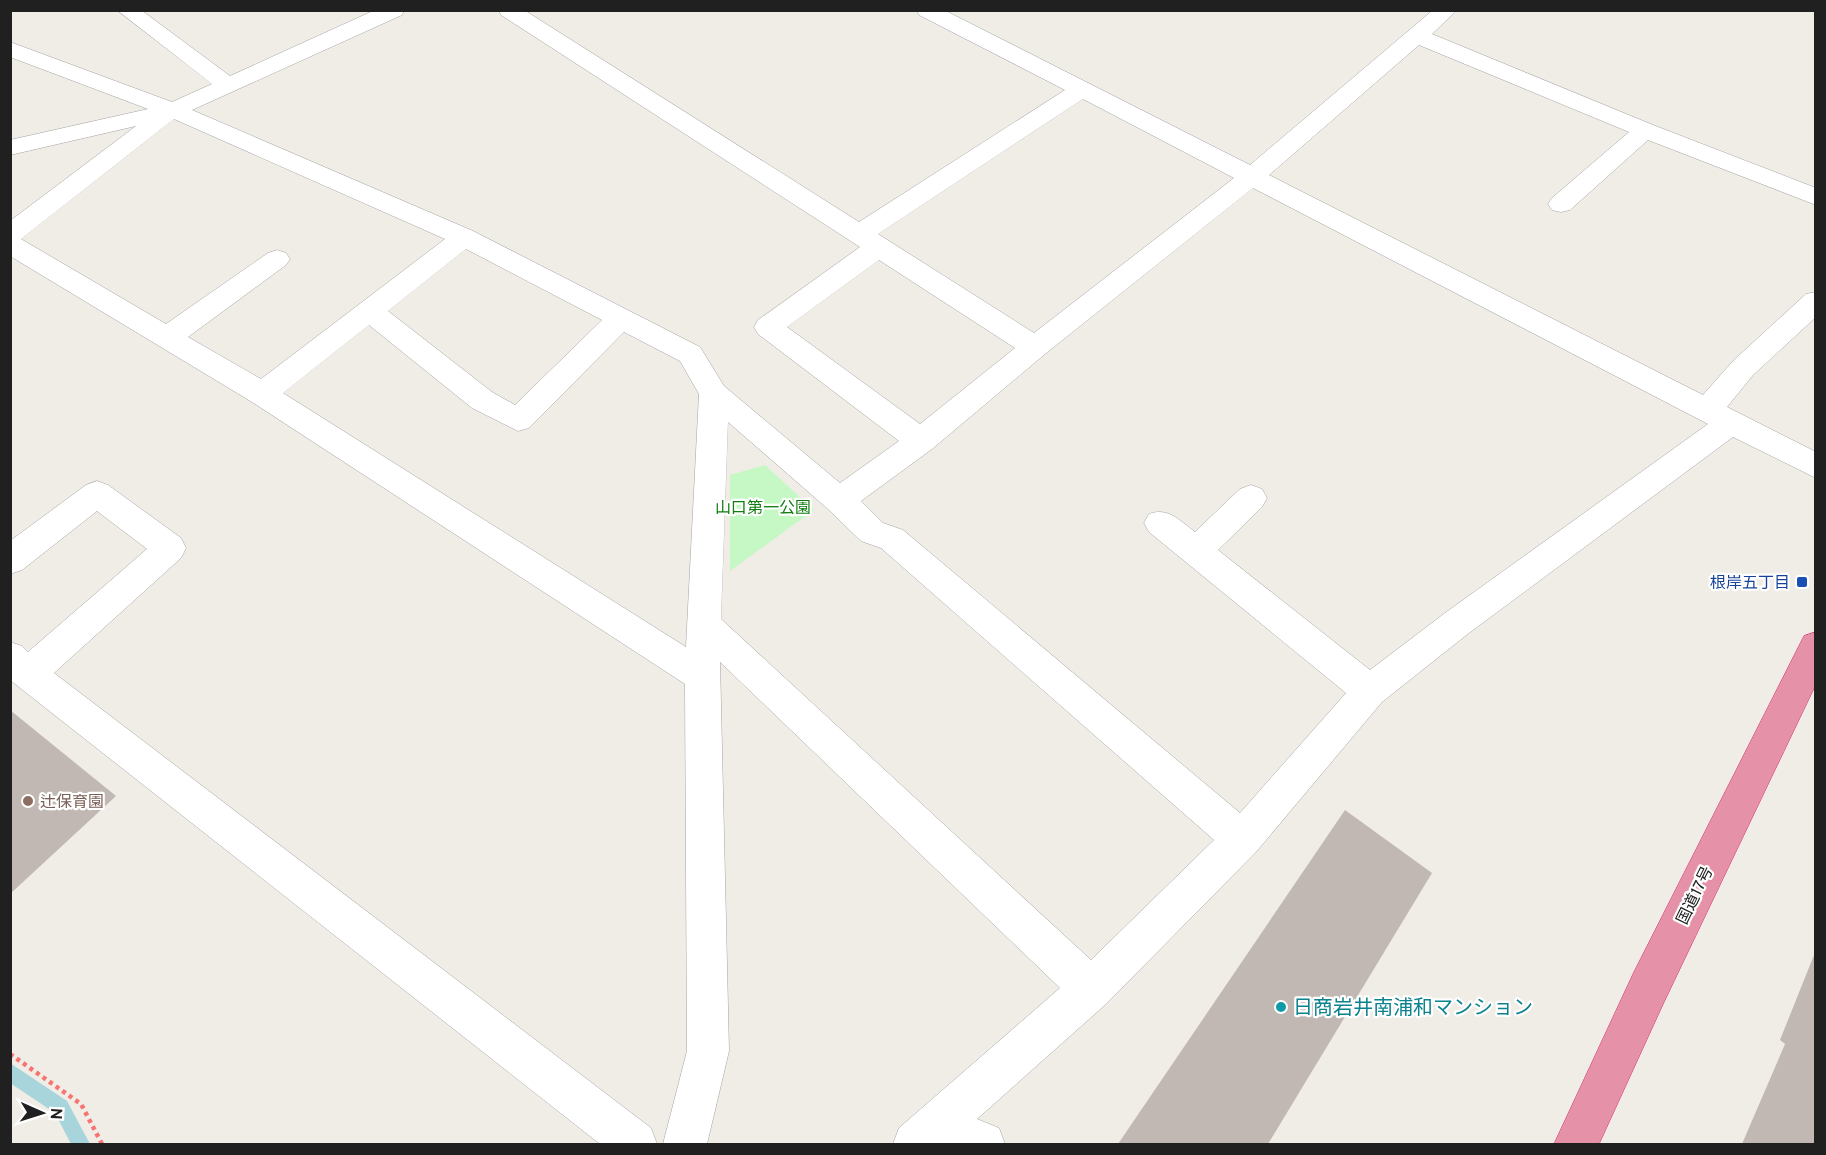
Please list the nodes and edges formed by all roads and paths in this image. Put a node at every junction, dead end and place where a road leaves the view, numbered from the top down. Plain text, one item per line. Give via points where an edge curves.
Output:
1 (127, 10) edge
2 (394, 10) edge
3 (509, 10) edge
4 (927, 10) edge
5 (1409, 10) edge
6 (1433, 23) edge
7 (10, 48) edge
8 (228, 85) junction
9 (1081, 90) junction
10 (173, 110) junction
11 (1645, 130) junction
12 (10, 148) edge
13 (1251, 177) junction
14 (1815, 197) edge
15 (1561, 204) dead end
16 (10, 234) edge
17 (464, 237) junction
18 (869, 240) junction
19 (10, 244) edge
20 (277, 259) dead end
21 (1815, 301) edge
22 (370, 310) junction
23 (621, 318) junction
24 (167, 337) junction
25 (1035, 347) junction
26 (262, 394) junction
27 (714, 394) junction
28 (1718, 418) junction
29 (921, 441) junction
30 (1815, 466) edge
31 (1251, 498) dead end
32 (839, 500) junction
33 (1160, 523) dead end
34 (1195, 552) junction
35 (10, 560) edge
36 (703, 624) junction
37 (19, 666) edge
38 (1811, 670) edge
39 (702, 676) junction
40 (1370, 691) junction
41 (1242, 839) junction
42 (1091, 989) junction
43 (10, 1054) edge
44 (927, 1134) edge
45 (102, 1144) edge
46 (635, 1144) edge
47 (685, 1144) edge
48 (984, 1144) edge
49 (1576, 1144) edge

1 - 8 street
2 - 8 street
3 - 18 street
4 - 9 street
5 - 6 street
6 - 11 street
6 - 13 street
7 - 10 street
8 - 10 street
9 - 13 street
9 - 18 street
10 - 12 street
10 - 16 street
10 - 17 street
11 - 14 street
11 - 15 street
13 - 25 street
13 - 28 street
17 - 22 street
17 - 23 street
18 - 25 street
18 - 29 street via 768,327
19 - 24 street
20 - 24 street
21 - 28 street via 1743,368
22 - 23 street via 482,400 518,420
22 - 26 street
23 - 27 street via 690,354
24 - 26 street
25 - 29 street
26 - 39 street
27 - 32 street
27 - 36 street
28 - 30 street
28 - 40 street
29 - 32 street
31 - 34 street
32 - 41 street via 872,532 892,539
33 - 34 street
34 - 40 street
35 - 37 street via 97,494 170,548
36 - 39 street
36 - 42 street
37 - 46 street
38 - 49 highway, 国道17号 via 1649,987
39 - 47 street via 708,1051
40 - 41 street
41 - 42 street
42 - 44 street
43 - 45 path via 81,1104
44 - 48 street

